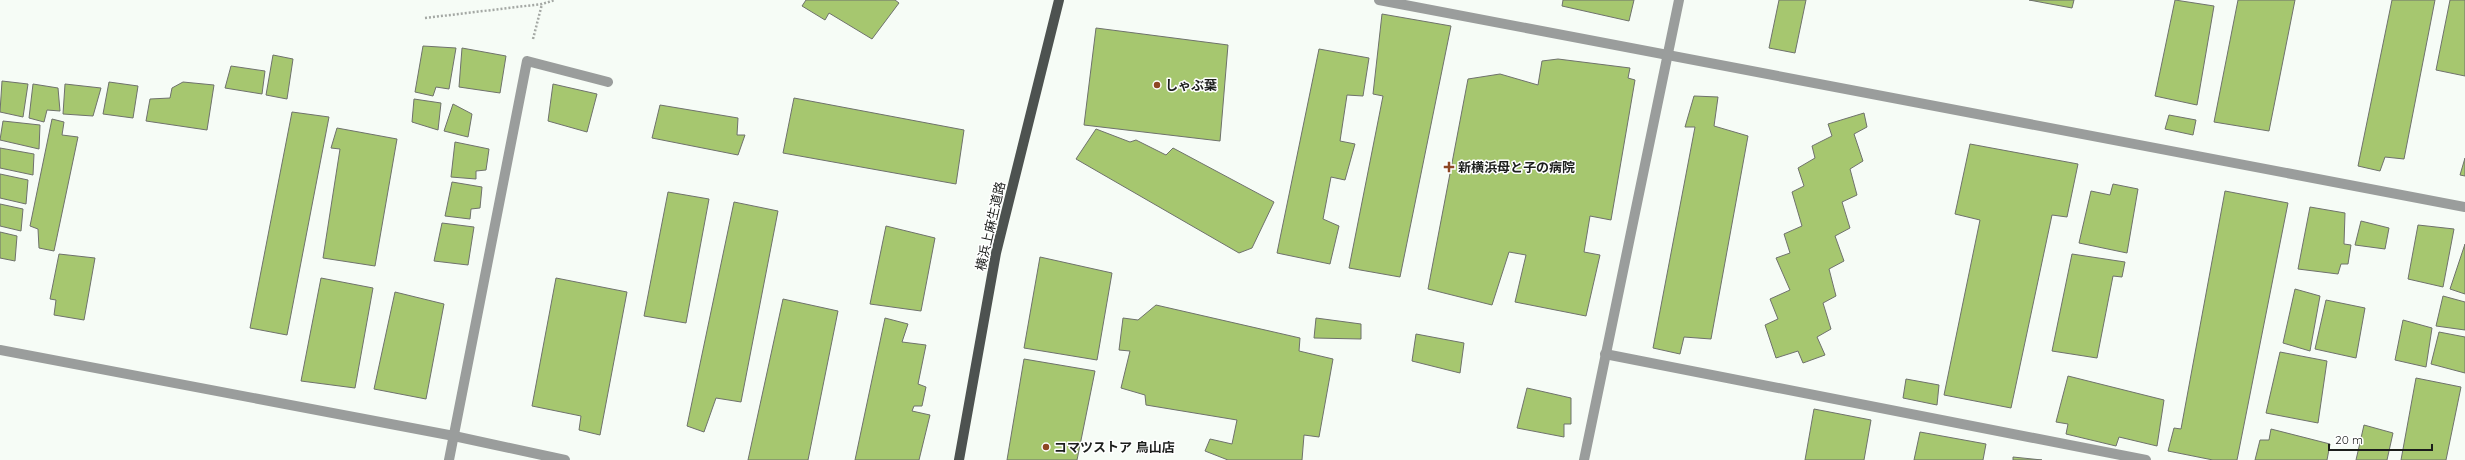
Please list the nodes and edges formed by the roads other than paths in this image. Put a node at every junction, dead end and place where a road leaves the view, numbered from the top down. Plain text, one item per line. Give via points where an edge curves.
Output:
1 (1059, 0) edge
2 (1379, 0) edge
3 (1679, 0) edge
4 (1669, 55) junction
5 (608, 82) dead end
6 (2465, 207) edge
7 (0, 350) edge
8 (1605, 354) junction
9 (454, 436) junction
10 (449, 460) edge
11 (565, 460) edge
12 (959, 460) edge
13 (1584, 460) edge
14 (2146, 460) edge

1 - 12 main road, 横浜上麻生道路 via 996,253
2 - 4 street
3 - 4 street
4 - 6 street
4 - 8 street
5 - 9 street via 527,61
7 - 9 street
8 - 13 street
8 - 14 street
9 - 10 street
9 - 11 street

